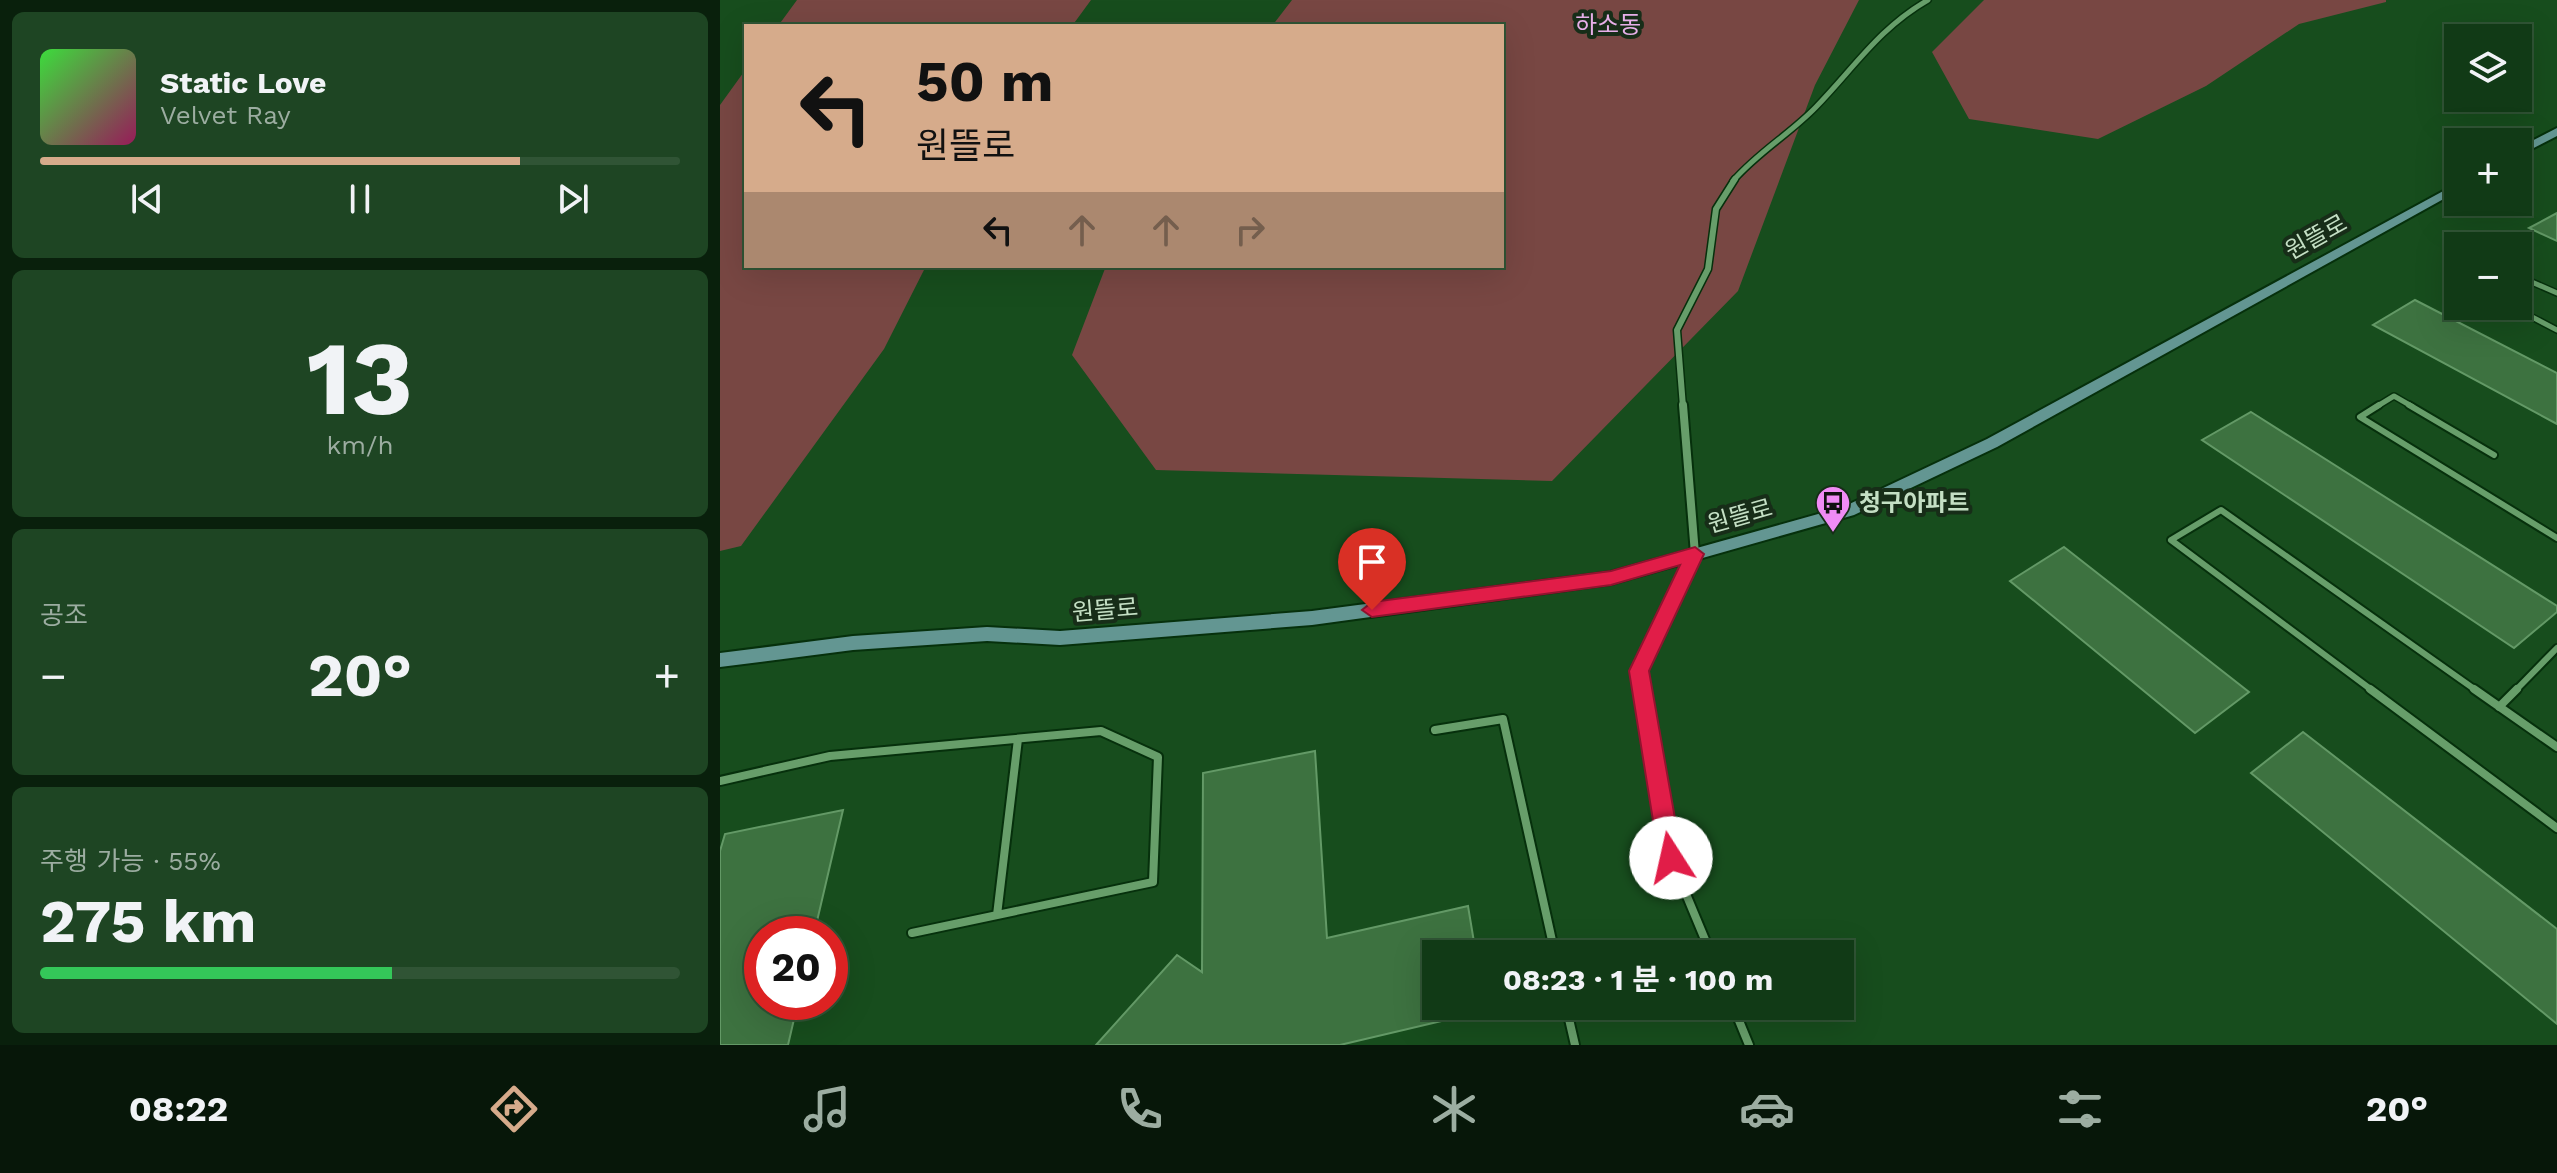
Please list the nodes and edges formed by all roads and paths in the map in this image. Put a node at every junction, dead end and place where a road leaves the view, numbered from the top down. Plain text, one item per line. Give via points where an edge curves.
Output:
1 (1928, 0) edge
2 (2557, 131) edge
3 (2532, 145) edge
4 (2444, 194) edge
5 (2532, 282) edge
6 (2557, 293) edge
7 (2532, 317) edge
8 (2557, 330) edge
9 (2494, 455) dead end
10 (2557, 538) edge
11 (1695, 554) junction
12 (2557, 648) edge
13 (720, 660) edge
14 (2499, 707) junction
15 (1435, 730) dead end
16 (1018, 739) junction
17 (2557, 747) edge
18 (720, 781) edge
19 (2557, 828) edge
20 (997, 915) junction
21 (912, 933) dead end
22 (1552, 940) edge
23 (1705, 940) edge
24 (1569, 1020) edge
25 (1739, 1020) edge
26 (1575, 1045) edge
27 (1749, 1045) edge

1 - 11 street via 1895,23 1788,134 1755,157 1716,209 1708,269 1677,330
2 - 3 street
4 - 11 street, 원뜰로 via 1992,443 1848,511
5 - 6 lane
7 - 8 lane
9 - 10 lane via 2394,396 2360,417
11 - 13 street, 원뜰로 via 1611,578 1312,618 1060,638 987,634 853,643
11 - 23 lane via 1639,671 1671,858
12 - 14 lane
14 - 17 lane
14 - 19 lane via 2221,510 2171,540
15 - 22 lane via 1503,719
16 - 18 lane via 830,756
16 - 20 lane
16 - 20 lane via 1101,731 1158,757 1153,882
20 - 21 lane
24 - 26 lane
25 - 27 lane

